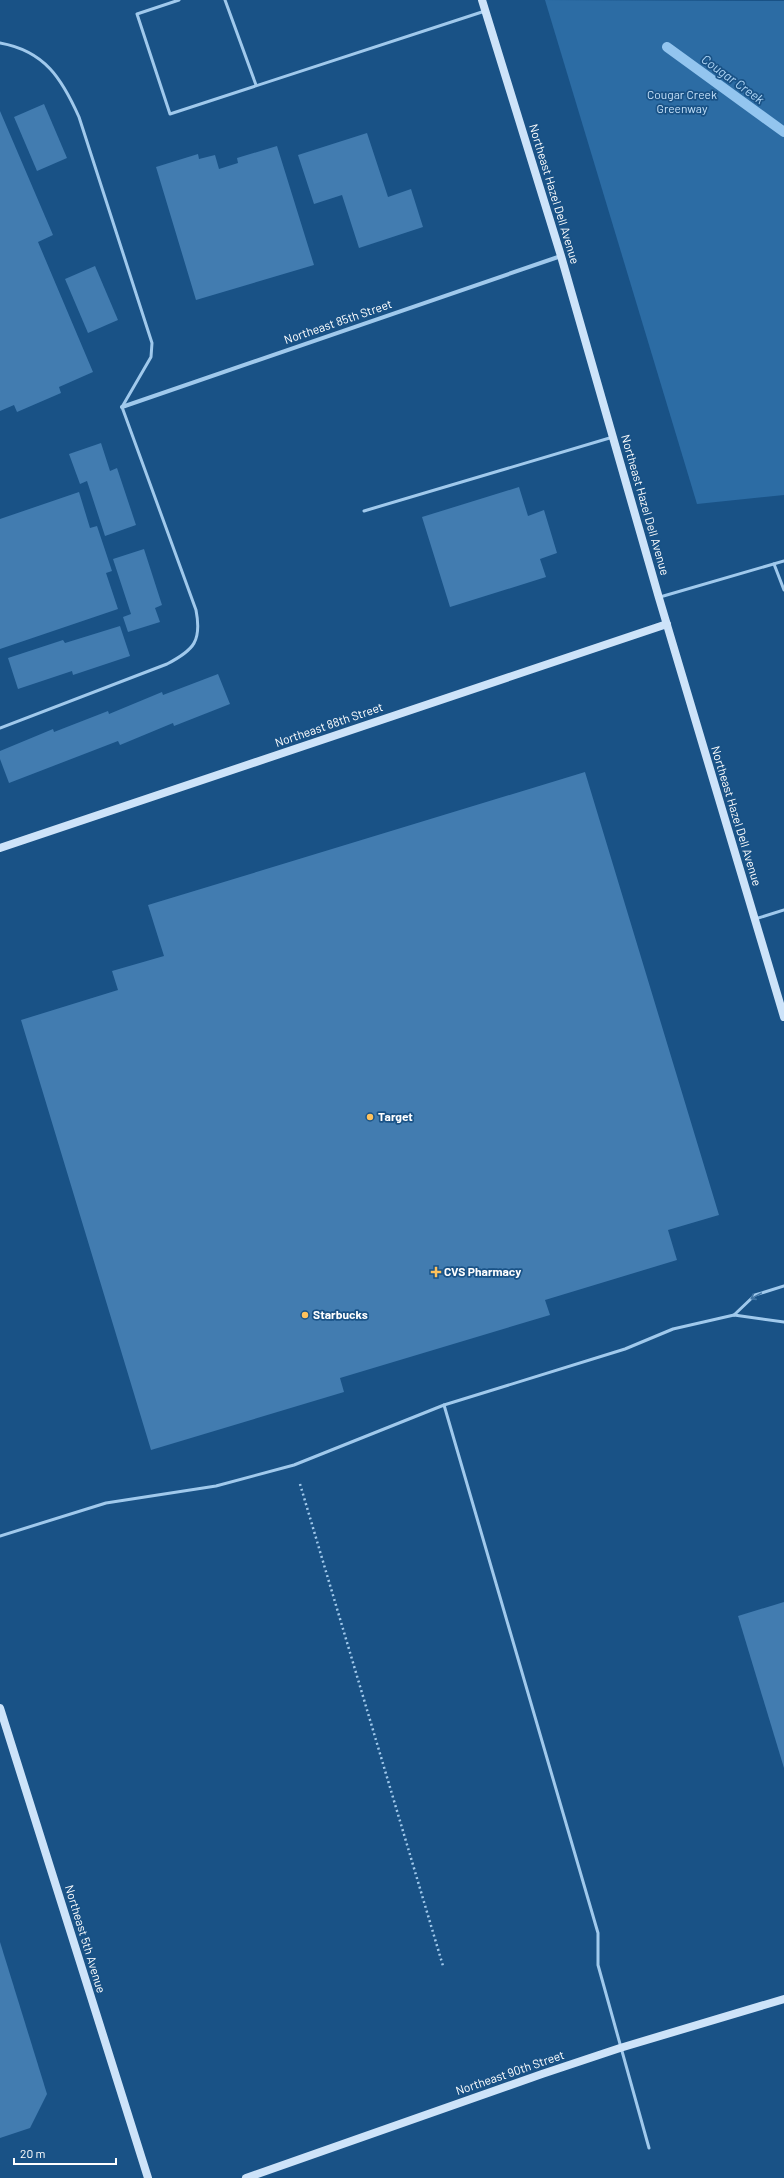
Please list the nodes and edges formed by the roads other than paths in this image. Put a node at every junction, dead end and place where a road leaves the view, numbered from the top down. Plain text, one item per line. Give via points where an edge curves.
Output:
1 (179, 0) edge
2 (225, 0) edge
3 (482, 0) edge
4 (485, 11) junction
5 (0, 43) edge
6 (256, 85) junction
7 (561, 256) junction
8 (122, 408) junction
9 (612, 438) junction
10 (364, 511) dead end
11 (784, 562) edge
12 (774, 564) junction
13 (784, 590) edge
14 (659, 598) junction
15 (666, 624) junction
16 (0, 728) edge
17 (0, 848) edge
18 (784, 910) edge
19 (755, 919) junction
20 (784, 1017) edge
21 (784, 1286) edge
22 (734, 1315) junction
23 (784, 1322) edge
24 (444, 1405) junction
25 (0, 1536) edge
26 (0, 1708) edge
27 (784, 1999) edge
28 (620, 2048) junction
29 (649, 2148) dead end
30 (148, 2178) edge
31 (246, 2178) edge

1 - 6 lane via 137,14 170,114
2 - 6 lane
3 - 4 street, Northeast Hazel Dell Avenue
4 - 6 lane
4 - 7 street, Northeast Hazel Dell Avenue
5 - 8 lane via 18,46 48,67 65,86 80,117 152,343 151,357
7 - 8 street, Northeast 85th Street
7 - 9 street, Northeast Hazel Dell Avenue
8 - 16 lane via 196,610 199,626 197,640 185,654 167,664
9 - 10 lane
9 - 14 street, Northeast Hazel Dell Avenue
11 - 12 lane
12 - 13 lane
12 - 14 lane
14 - 15 street, Northeast Hazel Dell Avenue
15 - 17 street, Northeast 88th Street
15 - 19 street, Northeast Hazel Dell Avenue
18 - 19 lane
19 - 20 street, Northeast Hazel Dell Avenue
21 -> 22 lane via 755,1295
22 - 23 lane
22 - 24 lane via 672,1329 625,1349
24 - 25 lane via 294,1465 216,1486 106,1503
24 - 28 lane via 598,1933 598,1965
26 - 30 street, Northeast 5th Avenue
27 - 28 street, Northeast 90th Street
28 - 29 lane
28 - 31 street, Northeast 90th Street

